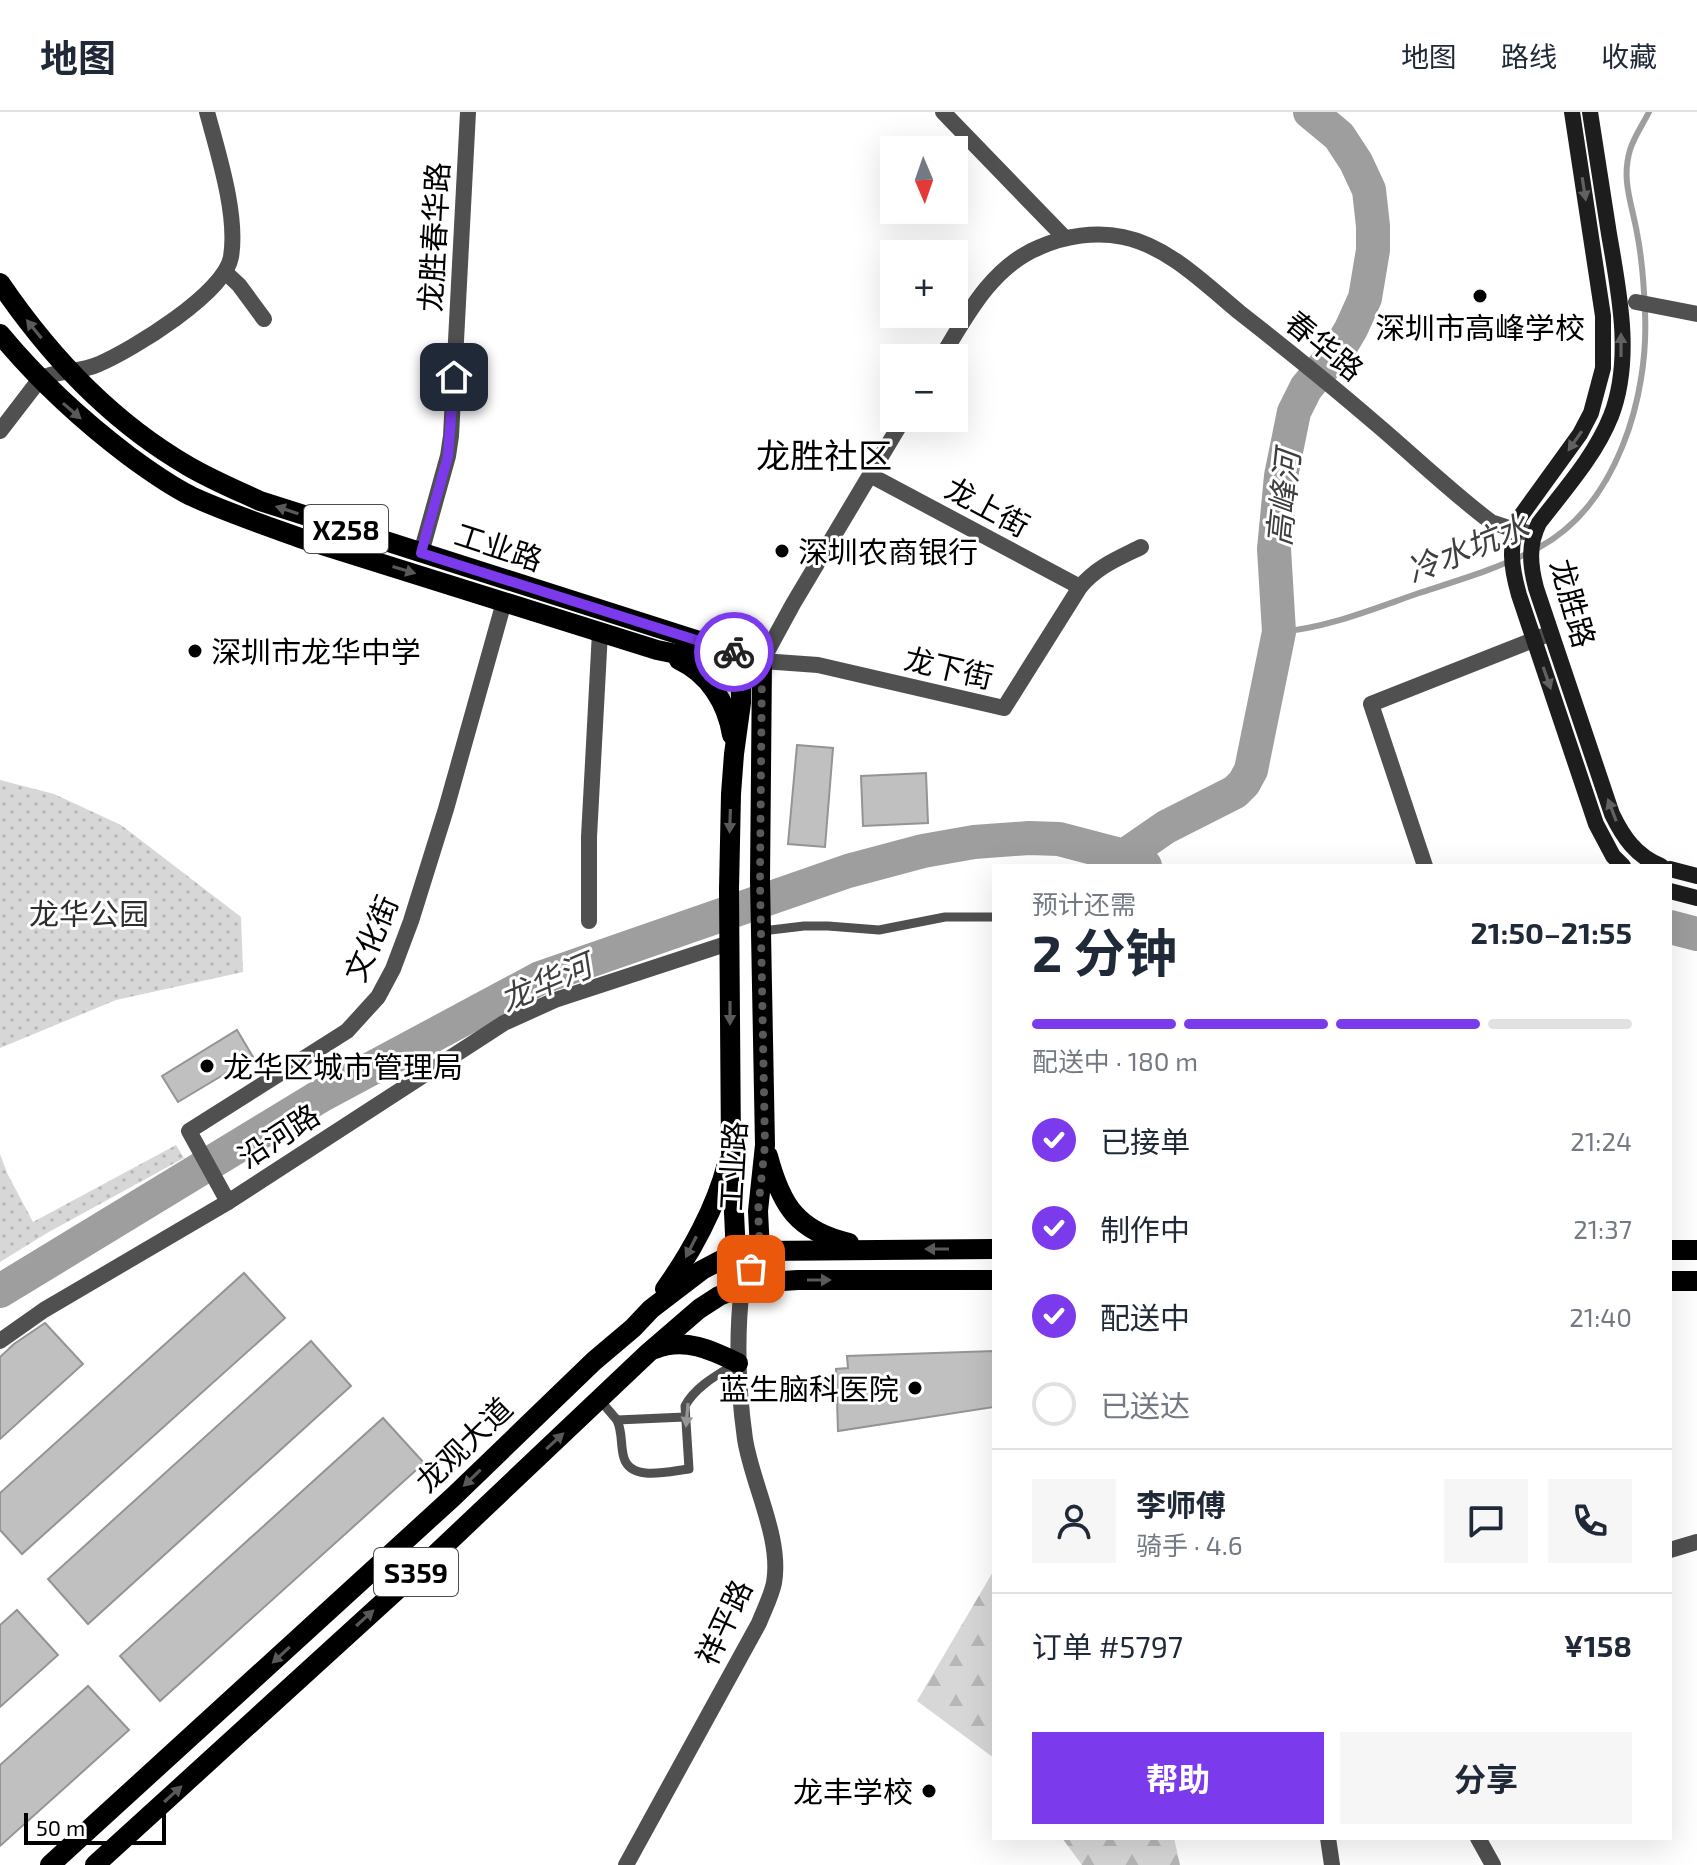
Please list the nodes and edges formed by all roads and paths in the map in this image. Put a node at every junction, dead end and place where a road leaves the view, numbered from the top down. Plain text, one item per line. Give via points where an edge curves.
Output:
1 (207, 112) edge
2 (468, 112) edge
3 (943, 112) edge
4 (1572, 112) edge
5 (1590, 112) edge
6 (1065, 238) junction
7 (225, 272) junction
8 (0, 283) edge
9 (1637, 302) dead end
10 (1697, 314) edge
11 (264, 319) dead end
12 (0, 334) edge
13 (950, 344) edge
14 (71, 371) junction
15 (40, 379) junction
16 (0, 431) edge
17 (896, 432) edge
18 (870, 475) junction
19 (1515, 530) junction
20 (1533, 536) junction
21 (1141, 547) dead end
22 (421, 553) junction
23 (1080, 587) junction
24 (504, 602) junction
25 (600, 632) junction
26 (1551, 633) junction
27 (1534, 640) junction
28 (657, 650) junction
29 (762, 661) junction
30 (741, 672) junction
31 (734, 754) junction
32 (1424, 864) edge
33 (1621, 864) edge
34 (1657, 864) edge
35 (1672, 870) edge
36 (1697, 876) edge
37 (1672, 892) edge
38 (1697, 898) edge
39 (992, 917) edge
40 (589, 921) dead end
41 (762, 928) junction
42 (729, 939) junction
43 (765, 1145) junction
44 (731, 1149) junction
45 (228, 1202) junction
46 (880, 1249) junction
47 (992, 1249) edge
48 (1672, 1250) edge
49 (1697, 1250) edge
50 (760, 1251) junction
51 (736, 1255) junction
52 (992, 1280) edge
53 (1672, 1281) edge
54 (1697, 1281) edge
55 (742, 1287) junction
56 (651, 1309) junction
57 (0, 1341) edge
58 (648, 1353) junction
59 (738, 1363) junction
60 (599, 1399) junction
61 (685, 1417) junction
62 (617, 1420) junction
63 (1697, 1542) edge
64 (1672, 1549) edge
65 (1328, 1840) edge
66 (1479, 1840) edge
67 (50, 1865) edge
68 (95, 1865) edge
69 (626, 1865) edge
70 (1332, 1865) edge
71 (1493, 1865) edge

1 - 7 street via 232,225
2 - 22 street, 龙胜春华路 via 450,446
3 - 6 street
4 -> 19 main road, 龙胜路 via 1603,316 1603,368 1586,423
20 -> 5 main road, 龙胜路 via 1601,437 1612,414 1621,369 1621,314
6 - 13 street, 春华路 via 1009,265 981,294
6 - 19 street, 春华路 via 1122,236 1175,261 1325,380 1473,509
7 - 11 street
7 - 14 street via 169,324 99,364
14 -> 8 main road, 工业路 / X258
9 - 10 street
12 - 15 main road, 工业路 / X258
14 - 15 street
22 -> 14 main road, 工业路 / X258 via 221,484 152,442
15 - 16 street
15 -> 24 main road, 工业路 / X258 via 99,433 189,495 306,540
17 - 18 street
18 - 23 street, 龙上街
18 - 29 street
19 - 20 street, 春华路
19 - 27 main road, 龙胜路 via 1514,577
20 - 26 main road, 龙胜路 via 1532,569
21 - 23 street, 龙下街 via 1092,573
22 - 29 main road, 工业路 / X258
23 - 29 street, 龙下街 via 1004,708 818,665
24 - 25 main road, 工业路 / X258
24 - 45 street, 文化街 via 411,921 378,997 347,1031 189,1131
25 - 28 main road, 工业路 / X258
25 - 40 street
26 - 27 street
34 -> 26 main road, 龙胜路 via 1630,845 1612,814
27 - 32 street via 1371,704
27 -> 33 main road, 龙胜路 via 1596,824
28 - 30 main road, 工业路 / X258
28 - 31 main road via 684,662 712,685 729,722
29 - 30 street
29 - 41 main road, 工业路
30 - 31 main road, 工业路
31 -> 42 main road, 工业路
35 - 36 main road
37 - 38 main road
39 - 41 lane via 945,917 879,930
41 - 43 main road, 工业路
42 -> 44 main road, 工业路
42 - 45 street, 沿河路 via 504,1023 480,1047
43 - 46 main road via 780,1192 800,1222 824,1236
43 - 50 main road, 工业路
44 - 51 main road, 工业路
44 -> 56 main road via 709,1211 683,1263
45 - 57 street, 沿河路
47 -> 46 main road, 龙观大道 / S359
46 - 50 main road, 龙观大道 / S359
48 - 49 main road
50 - 51 main road, 龙观大道 / S359
50 - 55 main road, 工业路
51 - 55 main road, 工业路
51 - 56 main road, 龙观大道 / S359 via 694,1274
55 -> 52 main road, 龙观大道 / S359 via 798,1280
53 - 54 main road
55 - 58 main road, 龙观大道 / S359 via 699,1309
55 - 59 street, 祥平路
56 -> 67 main road, 龙观大道 / S359
58 - 59 main road via 689,1344
58 - 60 main road, 龙观大道 / S359
59 -> 61 lane via 690,1398
59 - 69 street, 祥平路 via 745,1439 771,1534 774,1582 759,1623
60 - 62 lane
68 -> 60 main road, 龙观大道 / S359
61 - 62 lane
61 - 62 lane via 689,1469 642,1473 624,1461
63 - 64 street
65 - 70 street
66 - 71 street

